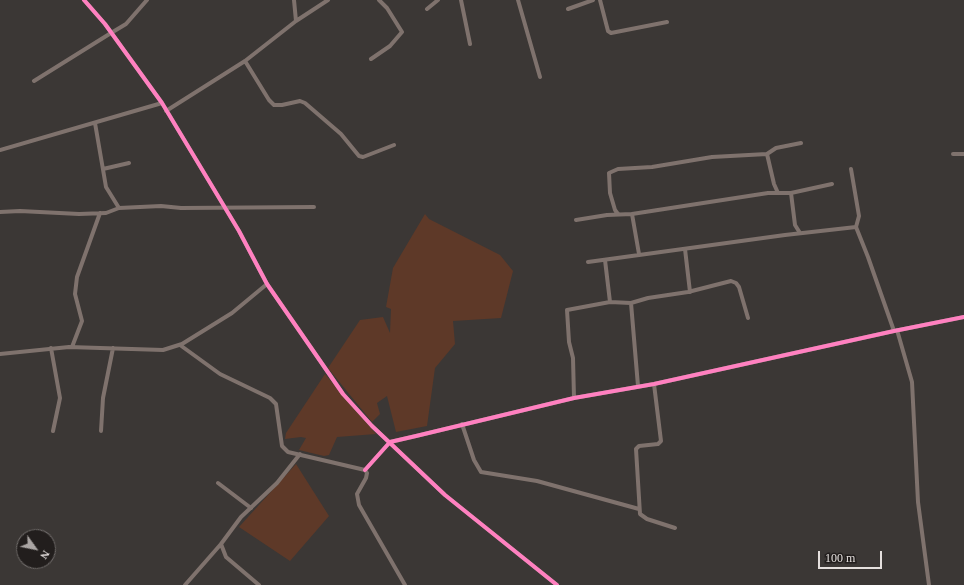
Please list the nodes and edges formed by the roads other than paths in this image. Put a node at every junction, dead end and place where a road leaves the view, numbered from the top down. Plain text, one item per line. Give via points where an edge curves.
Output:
1 (84, 0) edge
2 (146, 0) edge
3 (294, 0) edge
4 (328, 0) edge
5 (379, 0) edge
6 (438, 0) edge
7 (461, 0) edge
8 (518, 0) edge
9 (593, 0) edge
10 (600, 0) edge
11 (427, 9) dead end
12 (568, 9) dead end
13 (296, 21) junction
14 (667, 22) dead end
15 (111, 33) junction
16 (470, 44) dead end
17 (371, 59) dead end
18 (246, 61) junction
19 (540, 77) dead end
20 (34, 81) dead end
21 (162, 103) junction
22 (166, 110) junction
23 (95, 122) junction
24 (801, 143) dead end
25 (394, 145) dead end
26 (0, 150) edge
27 (767, 154) junction
28 (952, 154) dead end
29 (964, 154) edge
30 (129, 163) dead end
31 (103, 169) junction
32 (851, 169) dead end
33 (832, 184) dead end
34 (778, 193) junction
35 (791, 193) junction
36 (314, 207) dead end
37 (119, 208) junction
38 (225, 208) junction
39 (0, 212) edge
40 (100, 213) junction
41 (618, 214) junction
42 (632, 214) junction
43 (576, 220) dead end
44 (856, 227) junction
45 (800, 233) junction
46 (686, 249) junction
47 (639, 254) junction
48 (605, 260) junction
49 (588, 262) dead end
50 (267, 284) junction
51 (690, 292) junction
52 (610, 302) junction
53 (632, 303) junction
54 (964, 317) edge
55 (748, 318) dead end
56 (896, 330) junction
57 (180, 345) junction
58 (72, 347) junction
59 (51, 348) junction
60 (113, 348) junction
61 (0, 354) edge
62 (654, 384) junction
63 (638, 386) junction
64 (574, 398) junction
65 (462, 424) junction
66 (101, 430) dead end
67 (53, 431) dead end
68 (390, 442) junction
69 (300, 454) junction
70 (365, 470) junction
71 (218, 483) dead end
72 (251, 508) junction
73 (639, 509) junction
74 (675, 528) dead end
75 (221, 544) junction
76 (185, 585) edge
77 (259, 585) edge
78 (405, 585) edge
79 (557, 585) edge
80 (929, 585) edge

1 - 15 street
2 - 15 street via 126,24
3 - 13 street
4 - 13 street
5 - 17 street via 402,32 390,46
6 - 11 street
7 - 16 street
8 - 19 street
9 - 12 street
10 - 14 street via 611,33
13 - 18 street
15 - 20 street
15 - 21 street
18 - 22 street
18 - 25 street via 269,100 282,105 300,101 306,103 341,134 359,156 363,157
21 - 22 street
21 - 23 street
22 - 38 street
23 - 26 street
23 - 31 street
24 - 27 street via 776,148
27 - 34 street
27 - 41 street via 712,157 652,167 618,169 608,173 610,193
28 - 29 street
30 - 31 street
31 - 37 street via 106,187
32 - 44 street via 859,216
33 - 35 street
34 - 35 street
34 - 42 street via 722,199
35 - 45 street via 795,225
36 - 38 street
37 - 38 street
37 - 40 street
38 - 50 street
39 - 40 street
40 - 58 street via 77,277 75,294 82,321
41 - 42 street
41 - 43 street
42 - 47 street
44 - 45 street
44 - 56 street
45 - 46 street
46 - 47 street
46 - 51 street
47 - 48 street
48 - 49 street
48 - 52 street
50 - 57 street via 232,313
50 - 68 street via 343,394
51 - 53 street
51 - 55 street via 736,283
52 - 53 street
52 - 64 street via 567,310 573,358
53 - 63 street
54 - 56 street
56 - 62 street
56 - 80 street via 912,382 918,502
57 - 60 street via 163,350
57 - 69 street via 220,374 270,398 276,404 282,446 288,452
58 - 59 street
58 - 60 street
59 - 61 street
59 - 67 street via 60,398
60 - 66 street via 103,398
62 - 63 street
62 - 73 street via 661,441 636,449
63 - 64 street
64 - 65 street
65 - 68 street
65 - 73 street via 474,460 481,472 537,482
68 - 70 street
68 - 79 street via 445,495
69 - 70 street
69 - 72 street via 277,483
70 - 78 street via 366,478 356,494 359,505
71 - 72 street
72 - 75 street
73 - 74 street via 642,517
75 - 76 street
75 - 77 street via 226,557

